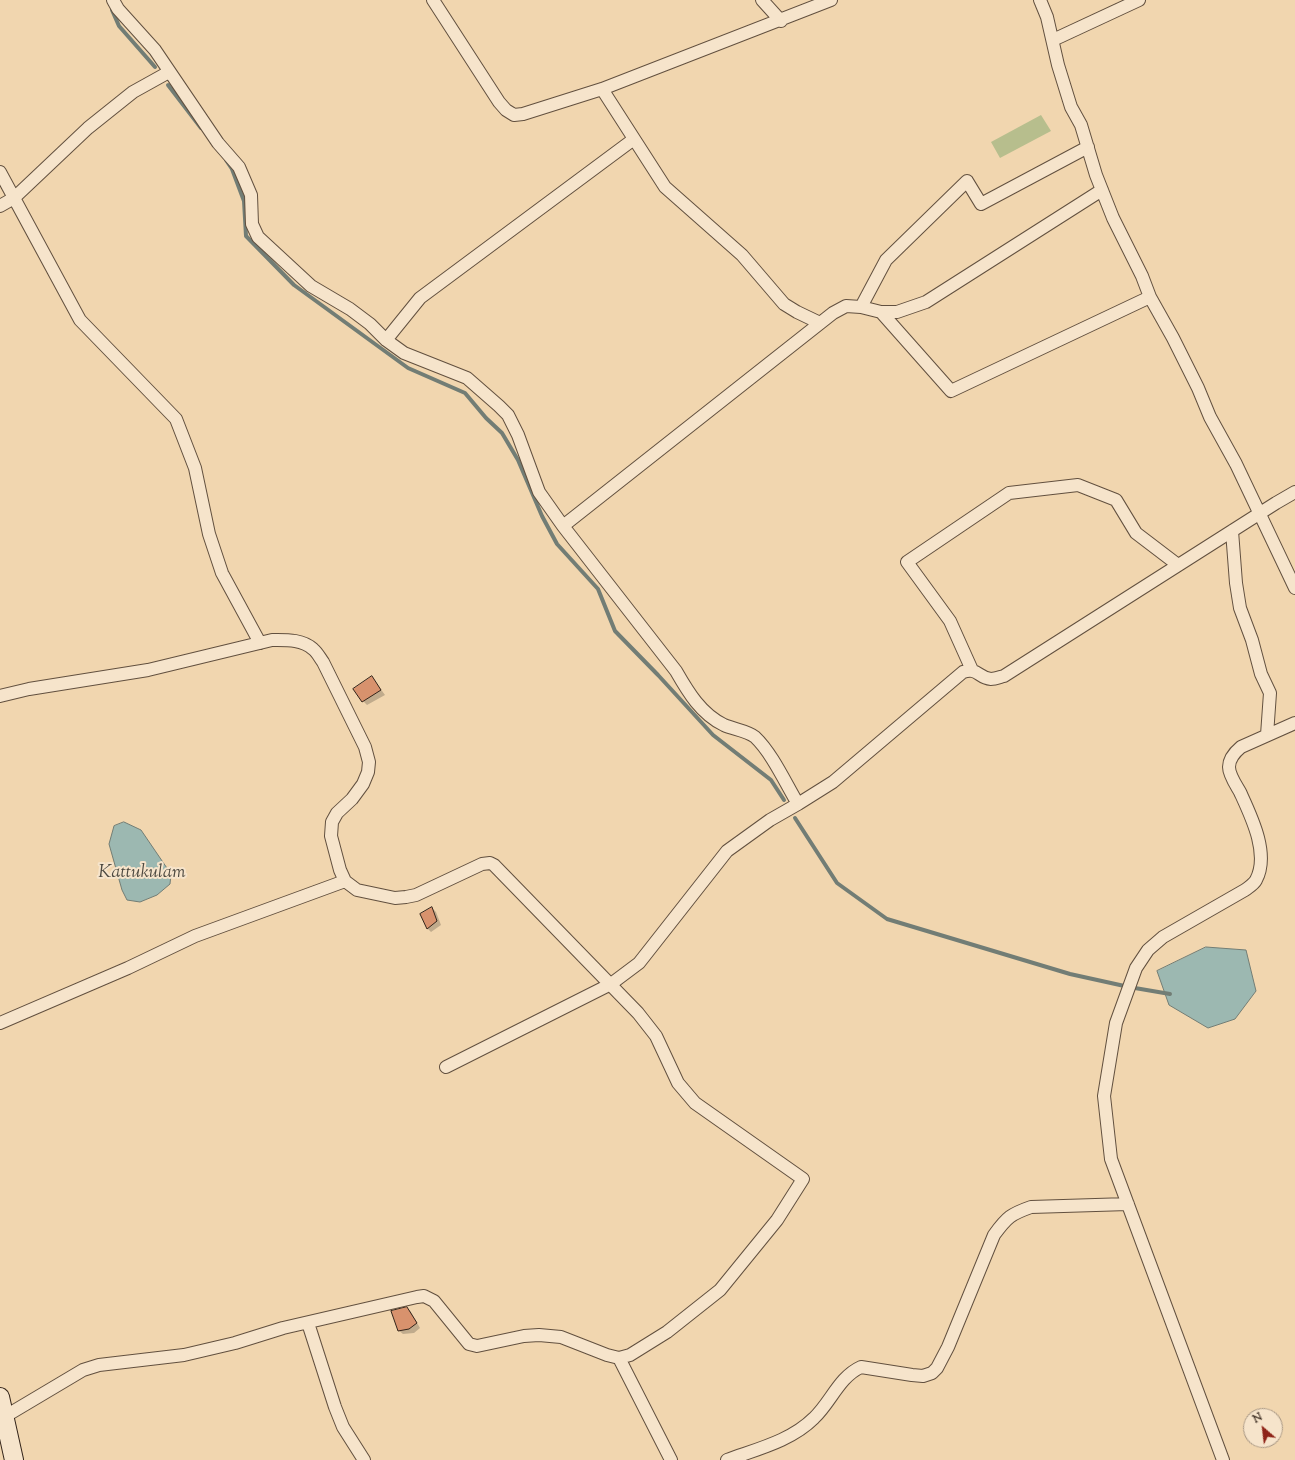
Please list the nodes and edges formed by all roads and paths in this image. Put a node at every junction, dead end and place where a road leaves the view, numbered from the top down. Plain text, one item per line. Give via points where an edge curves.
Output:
1 (113, 0) edge
2 (433, 0) edge
3 (762, 0) edge
4 (831, 0) edge
5 (1040, 0) edge
6 (1139, 0) edge
7 (780, 21) junction
8 (1053, 40) junction
9 (169, 72) junction
10 (602, 89) junction
11 (634, 139) junction
12 (1088, 147) junction
13 (0, 172) edge
14 (1102, 190) junction
15 (14, 198) junction
16 (0, 206) edge
17 (1150, 297) junction
18 (861, 307) junction
19 (881, 312) junction
20 (820, 323) junction
21 (386, 340) junction
22 (1295, 492) edge
23 (1260, 513) junction
24 (564, 526) junction
25 (1232, 530) junction
26 (1178, 565) junction
27 (1295, 588) edge
28 (260, 643) junction
29 (972, 670) junction
30 (0, 696) edge
31 (1295, 723) edge
32 (1268, 730) junction
33 (798, 804) junction
34 (345, 880) junction
35 (611, 984) junction
36 (0, 1023) edge
37 (446, 1067) dead end
38 (1128, 1204) junction
39 (308, 1323) junction
40 (619, 1358) junction
41 (0, 1397) edge
42 (4, 1417) junction
43 (14, 1460) edge
44 (364, 1460) edge
45 (671, 1460) edge
46 (727, 1460) edge
47 (1223, 1460) edge

1 - 9 street via 155,50
2 - 10 street via 499,102 514,115
3 - 7 street
4 - 7 street
5 - 8 street
6 - 8 street
7 - 10 street
8 - 12 street via 1072,108
9 - 15 street via 133,92 88,128
9 - 21 street via 218,143 239,167 251,195 252,224 258,236 311,286 350,309
10 - 11 street
11 - 20 street via 665,186 742,255 784,304
11 - 21 street via 420,298
12 - 14 street
12 - 18 street via 981,204 967,181 886,260
13 - 15 street
14 - 17 street
14 - 19 street via 926,302 897,312
15 - 16 street
15 - 28 street via 80,320 176,419 195,468 209,534 222,573
17 - 19 street via 951,391
17 - 23 street
18 - 19 street
18 - 20 street via 846,306
20 - 24 street
21 - 24 street via 404,353 467,378 499,406 508,416 518,435 539,492
22 - 23 street
23 - 25 street
23 - 27 street
24 - 33 street via 676,671 688,693 706,714 723,725 754,736 766,750
25 - 26 street
25 - 32 street via 1240,608 1261,674 1270,693
26 - 29 street via 1004,676 991,679
26 - 29 street via 1136,533 1116,500 1078,485 1009,493 907,562 950,621
28 - 30 street via 148,670
28 - 34 street via 292,640 314,649 365,747 369,762 363,784 332,822 331,836
29 - 33 street via 963,672 950,682 833,782
31 - 32 street
32 - 38 street via 1235,752 1229,767 1250,813 1261,849 1260,872 1256,882 1163,937 1148,950 1136,968 1116,1024 1104,1096 1111,1159
33 - 35 street via 770,820 727,851 639,963
34 - 35 street via 357,890 395,898 406,897 490,862
34 - 36 street via 195,936
35 - 37 street
35 - 40 street via 656,1036 678,1083 695,1103 803,1179 777,1220 720,1290 666,1332 630,1355
38 - 46 street via 1031,1207 1005,1220 994,1235 937,1368 923,1376 912,1376 861,1367 846,1376 815,1418 797,1432
38 - 47 street
39 - 40 street via 424,1296 434,1301 469,1344 477,1346 524,1336 561,1337
39 - 42 street via 184,1355 99,1365 83,1370
39 - 44 street via 335,1407
40 - 45 street
41 - 42 main road
42 - 43 main road

